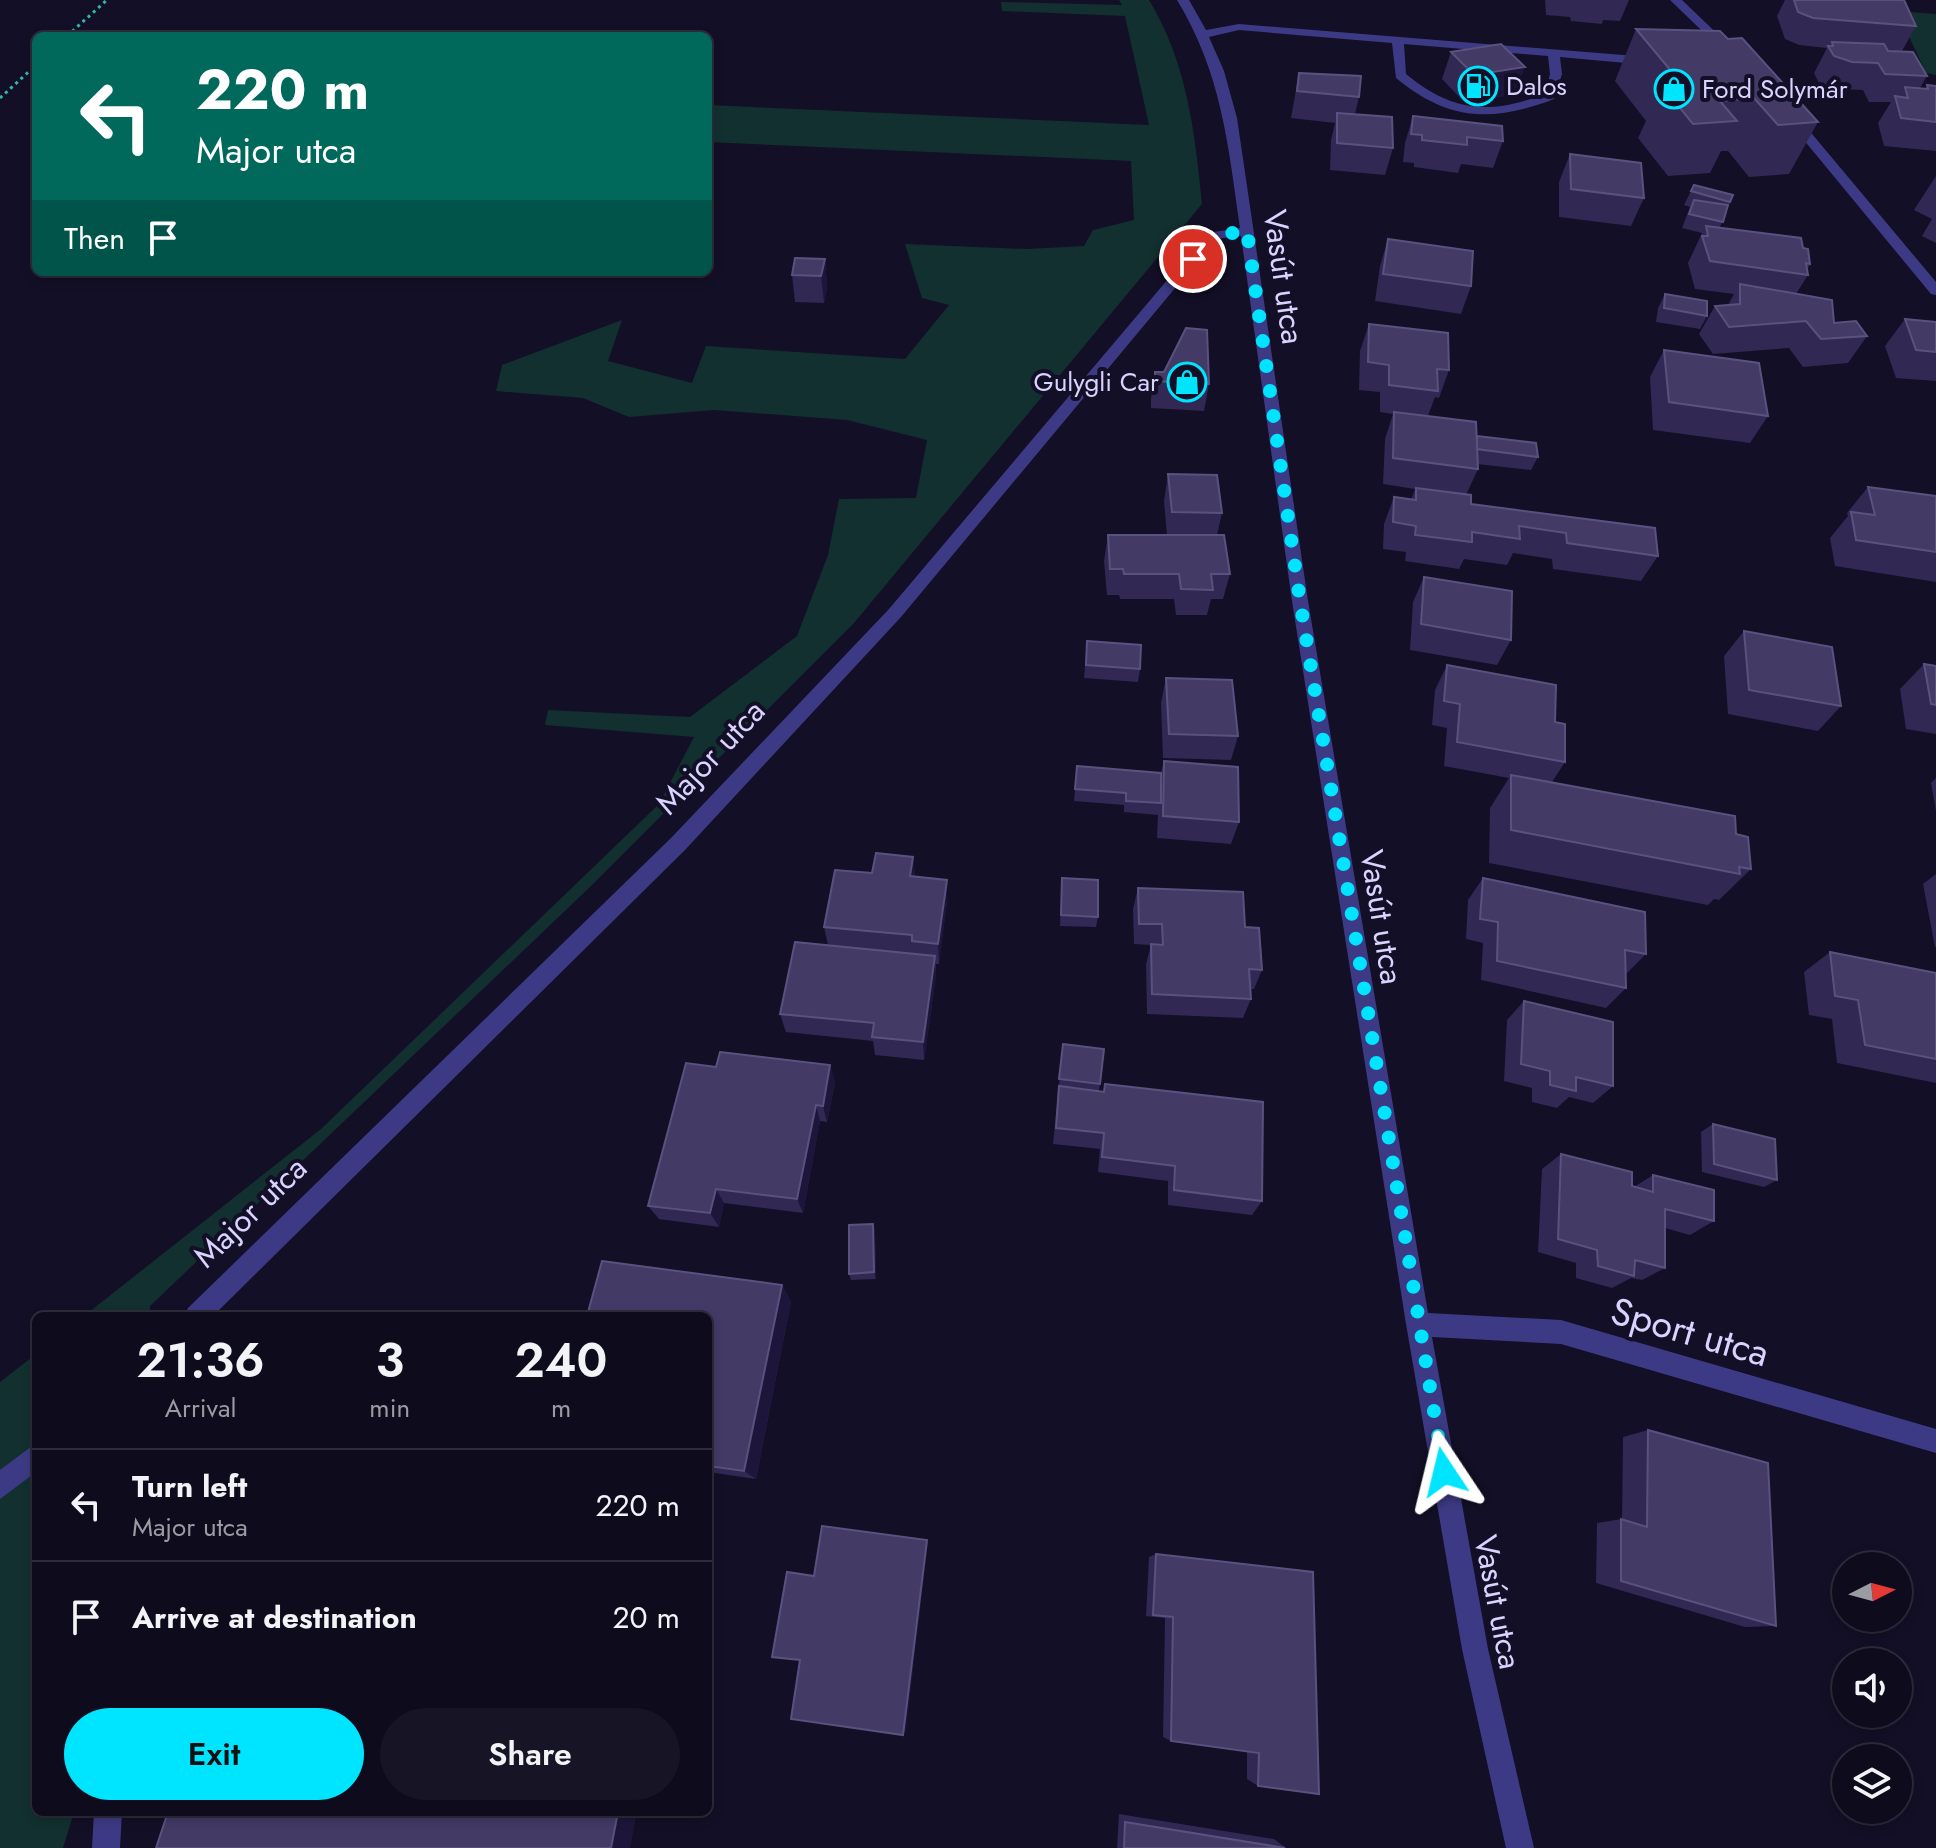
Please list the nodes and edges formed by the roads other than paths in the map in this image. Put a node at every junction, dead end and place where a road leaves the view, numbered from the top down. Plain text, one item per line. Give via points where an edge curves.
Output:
1 (1183, 0) edge
2 (1676, 0) edge
3 (1205, 34) junction
4 (1398, 41) junction
5 (1554, 54) junction
6 (1738, 59) edge
7 (1658, 62) edge
8 (1785, 111) edge
9 (1247, 231) junction
10 (1936, 291) edge
11 (200, 1312) edge
12 (1418, 1324) junction
13 (1936, 1441) edge
14 (32, 1459) edge
15 (0, 1486) edge
16 (108, 1816) edge
17 (106, 1848) edge
18 (1520, 1848) edge

1 - 3 street, Vasút utca
2 - 6 street
3 - 4 street via 1239,27
3 - 9 street, Vasút utca via 1231,118
4 - 5 street
4 - 5 street via 1400,75 1419,93 1475,114 1527,106 1550,96
5 - 7 street
8 - 10 street
9 - 11 street, Major utca via 1212,236 895,613 689,833
9 - 12 street, Vasút utca via 1300,601
12 - 13 street, Sport utca via 1561,1332
12 - 18 street, Vasút utca via 1475,1649
14 - 15 street
16 - 17 street

